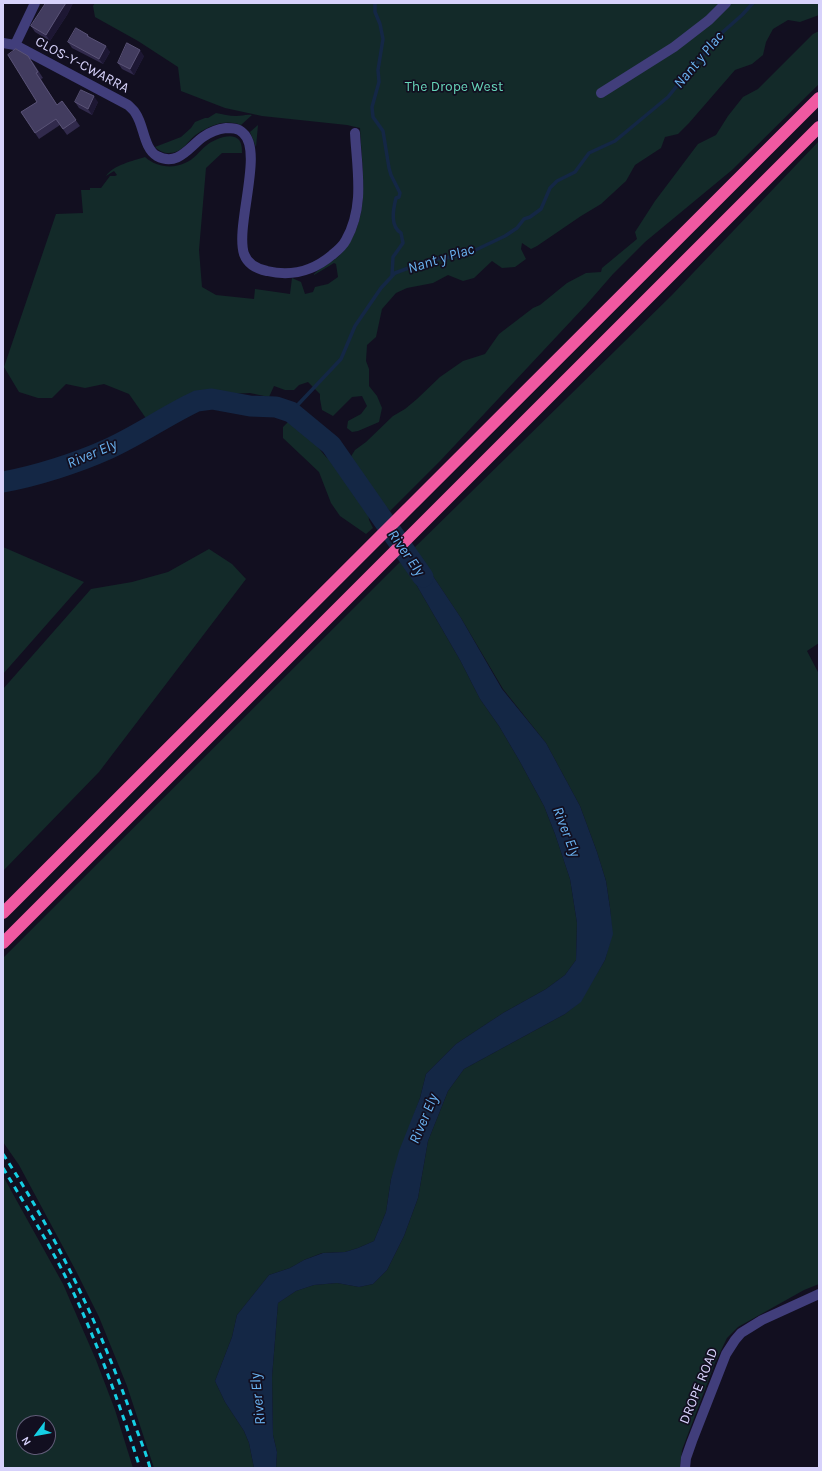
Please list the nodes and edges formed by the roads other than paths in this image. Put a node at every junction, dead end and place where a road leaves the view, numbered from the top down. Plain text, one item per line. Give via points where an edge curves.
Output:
1 (35, 3) edge
2 (726, 3) edge
3 (3, 43) edge
4 (15, 46) junction
5 (601, 93) dead end
6 (819, 98) edge
7 (819, 127) edge
8 (355, 133) dead end
9 (3, 913) edge
10 (3, 943) edge
11 (819, 1294) edge
12 (685, 1468) edge

1 - 4 street, CLOS-Y-CWARRA
2 - 5 street via 709,20 674,46
3 - 4 street, CLOS-Y-CWARRA
4 - 8 street, CLOS-Y-CWARRA via 128,105 136,114 154,154 165,160 177,159 212,132 230,128 242,131 250,144 242,242 247,259 256,268 273,273 291,274 314,268 345,242 353,227 359,199
6 - 9 highway
7 - 10 highway
11 - 12 street, DROPE ROAD via 762,1320 735,1340 726,1354 692,1441

